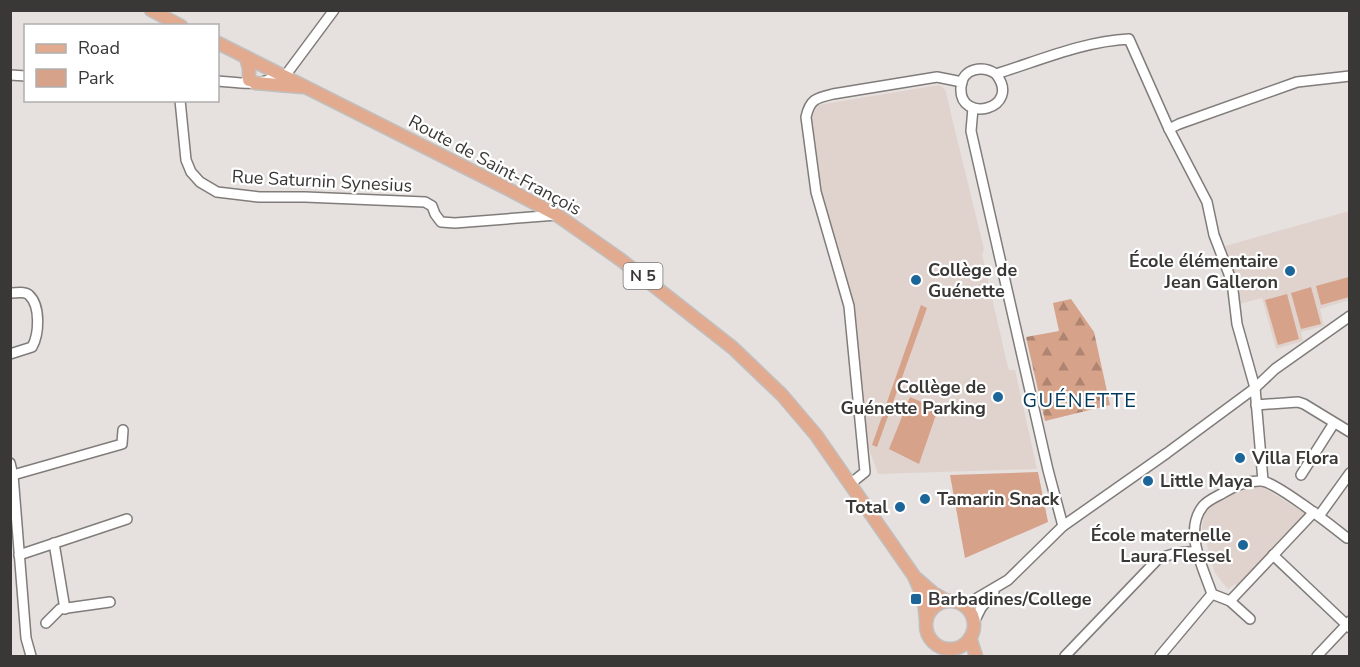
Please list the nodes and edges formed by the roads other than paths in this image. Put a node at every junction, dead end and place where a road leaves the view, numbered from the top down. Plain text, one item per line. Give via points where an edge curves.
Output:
1 (151, 10) edge
2 (334, 10) edge
3 (177, 24) edge
4 (219, 44) edge
5 (246, 57) junction
6 (278, 73) junction
7 (996, 74) junction
8 (1350, 76) edge
9 (219, 81) edge
10 (249, 82) junction
11 (962, 82) junction
12 (306, 87) junction
13 (180, 102) edge
14 (973, 108) junction
15 (1169, 129) junction
16 (557, 215) junction
17 (10, 293) edge
18 (1350, 316) edge
19 (10, 354) edge
20 (1255, 388) junction
21 (1256, 405) junction
22 (1334, 423) junction
23 (123, 430) dead end
24 (1350, 432) edge
25 (10, 463) edge
26 (1350, 473) edge
27 (13, 475) junction
28 (1301, 475) dead end
29 (1263, 481) junction
30 (850, 484) junction
31 (1316, 514) junction
32 (127, 519) dead end
33 (1063, 526) junction
34 (1347, 538) dead end
35 (54, 543) junction
36 (1197, 552) junction
37 (19, 555) junction
38 (1273, 555) junction
39 (914, 576) junction
40 (998, 588) junction
41 (1212, 594) junction
42 (947, 601) junction
43 (110, 602) dead end
44 (1230, 602) junction
45 (962, 604) junction
46 (65, 609) junction
47 (1250, 619) dead end
48 (926, 620) junction
49 (974, 622) junction
50 (46, 623) dead end
51 (1348, 625) edge
52 (970, 638) junction
53 (947, 648) junction
54 (31, 657) edge
55 (962, 657) edge
56 (976, 657) edge
57 (1065, 657) edge
58 (1160, 657) edge
59 (1317, 657) edge

1 - 3 main road
2 - 6 street
4 - 5 main road, Route de Saint-François / N 5
5 - 6 main road, Route de Saint-François / N 5
5 - 10 main road
6 - 10 street
6 - 12 main road, Route de Saint-François / N 5
7 - 11 street via 977,69
7 - 14 street via 1002,86 1000,99 990,108
7 - 15 street via 1112,40 1129,39
8 - 15 street via 1297,82
9 - 10 street
10 - 12 main road
11 - 14 street via 961,96
11 - 30 street via 937,77 833,94 808,105 806,117 816,192 849,306 865,472
12 - 16 main road, Route de Saint-François / N 5
13 - 16 street, Rue Saturnin Synesius via 186,160 200,182 217,192 425,202 441,222 448,223
14 - 33 street via 971,131
15 - 20 street via 1207,202 1214,236 1232,282 1237,324
16 - 30 main road, Route de Saint-François / N 5 via 630,266 752,364 816,435
17 - 19 street via 27,293 32,297 37,329 32,347
18 - 20 street via 1275,369
20 - 21 street
20 - 33 street
21 - 22 street via 1298,402
21 - 29 street
22 - 24 street
22 - 28 street
23 - 27 street via 122,444
25 - 27 street
26 - 31 street
27 - 37 street
29 - 31 street
29 - 36 street via 1237,484 1204,504 1193,530
30 - 39 main road, Route de Saint-François / N 5
31 - 34 street
31 - 38 street
32 - 35 street
33 - 40 street
35 - 37 street
35 - 46 street
36 - 41 street
36 - 57 street via 1183,551 1157,560
37 - 54 street
38 - 44 street
38 - 51 street
39 - 42 main road, Route de Saint-François / N 5
39 - 48 main road, Route de Saint-François / N 5 via 924,599
40 - 45 street
40 - 49 street
41 - 44 street
41 - 58 street
42 - 45 main road, N 5
42 - 48 main road via 934,607
43 - 46 street
44 - 47 street
45 - 49 main road
46 - 50 street
48 - 53 main road, N 5 via 933,642
49 - 52 main road
51 - 59 street
52 - 53 main road via 962,646
52 - 56 main road
53 - 55 main road, N 5

